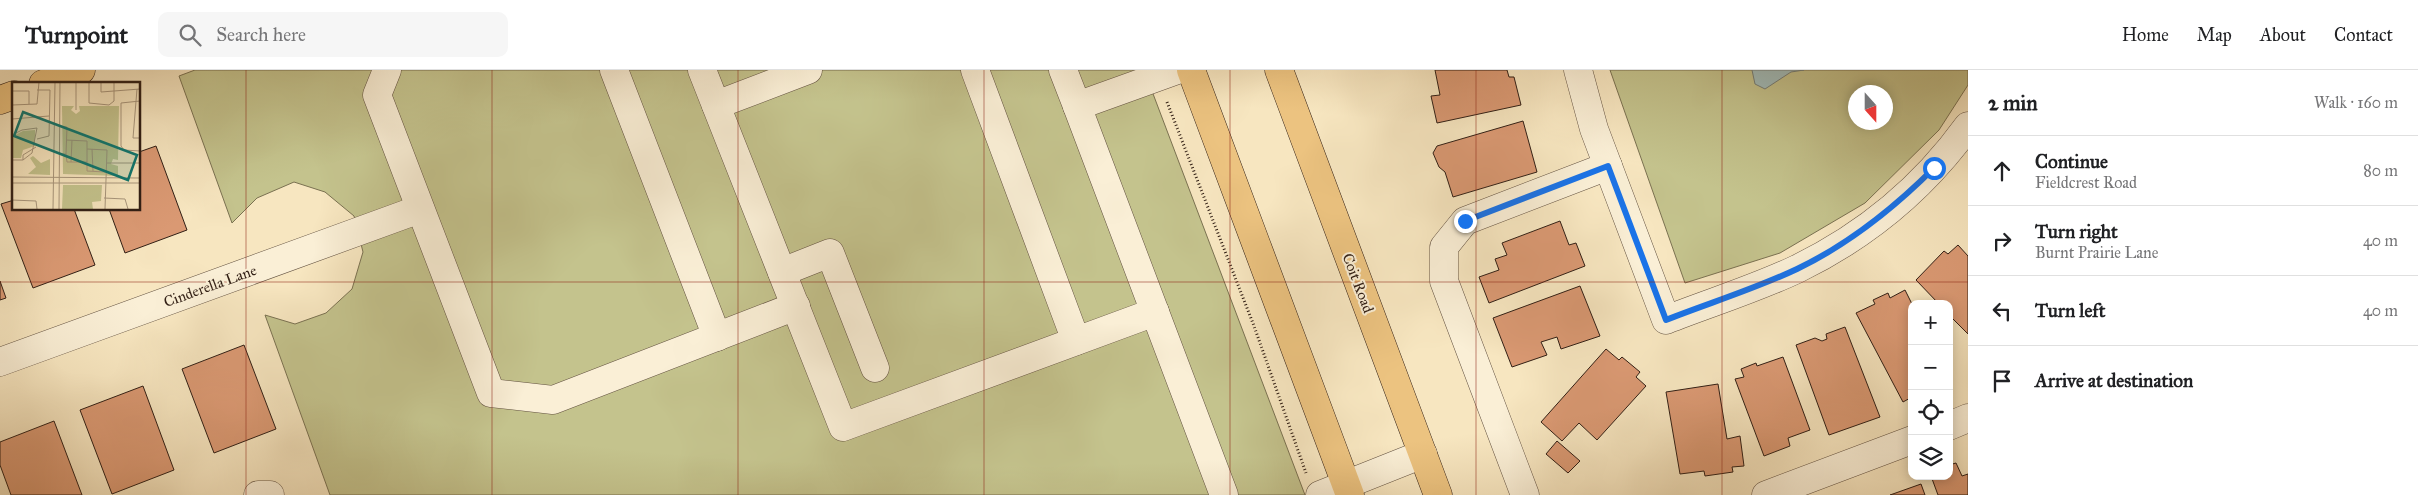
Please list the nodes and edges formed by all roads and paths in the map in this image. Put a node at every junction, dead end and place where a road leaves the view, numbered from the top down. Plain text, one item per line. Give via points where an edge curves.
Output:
1 (81, 70) edge
2 (387, 70) edge
3 (614, 70) edge
4 (702, 70) edge
5 (808, 70) edge
6 (975, 70) edge
7 (1063, 70) edge
8 (1191, 70) edge
9 (1279, 70) edge
10 (1578, 70) edge
11 (1168, 74) edge
12 (48, 82) edge
13 (12, 96) edge
14 (0, 100) edge
15 (716, 105) junction
16 (1077, 106) junction
17 (1968, 126) edge
18 (1608, 166) junction
19 (420, 209) junction
20 (782, 272) junction
21 (796, 306) junction
22 (1155, 312) junction
23 (717, 336) junction
24 (1076, 341) junction
25 (0, 362) edge
26 (875, 368) dead end
27 (1968, 418) edge
28 (1953, 424) edge
29 (1908, 442) edge
30 (1423, 454) junction
31 (1314, 486) edge
32 (1348, 490) edge
33 (258, 495) edge
34 (270, 495) edge
35 (1224, 495) edge
36 (1438, 495) edge
37 (1525, 495) edge
38 (1766, 495) edge

1 - 12 main road
2 - 19 street via 377,95
3 - 23 street
4 - 15 street
5 - 15 street
6 - 24 street
7 - 16 street
8 - 32 main road
9 - 30 main road, Coit Road
10 - 18 street
11 - 16 street
11 - 31 path via 1254,326
13 - 14 main road
15 - 20 street
16 - 22 street
17 - 18 street via 1910,193 1856,235 1796,269 1666,320
18 - 37 street via 1465,221 1444,247 1444,281
19 - 23 street via 491,393 553,400
19 - 25 street, Cinderella Lane
20 - 21 street
20 - 26 street via 830,253
21 - 23 street
21 - 24 street via 843,427
22 - 24 street
22 - 35 street
27 - 28 street
29 - 38 street
30 - 32 street
30 - 36 main road, Coit Road
31 - 32 street
33 - 34 street

